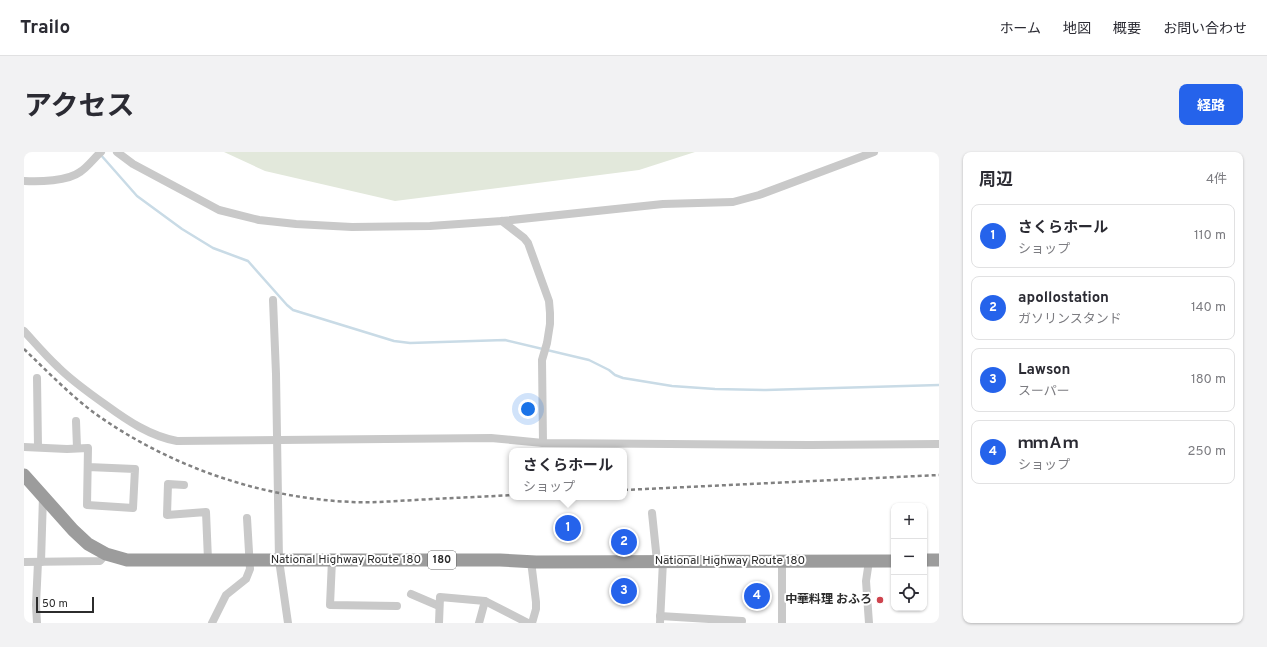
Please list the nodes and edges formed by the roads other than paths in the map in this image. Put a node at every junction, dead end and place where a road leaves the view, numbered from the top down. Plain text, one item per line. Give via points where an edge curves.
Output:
1 (101, 152) edge
2 (117, 152) edge
3 (874, 152) edge
4 (24, 181) edge
5 (502, 221) junction
6 (273, 300) dead end
7 (24, 331) edge
8 (37, 378) dead end
9 (76, 421) dead end
10 (277, 440) junction
11 (543, 443) junction
12 (939, 444) edge
13 (24, 447) edge
14 (38, 447) junction
15 (76, 448) junction
16 (88, 467) junction
17 (24, 475) edge
18 (184, 485) dead end
19 (43, 496) junction
20 (652, 513) dead end
21 (246, 518) dead end
22 (106, 554) junction
23 (208, 560) junction
24 (250, 560) junction
25 (279, 560) junction
26 (332, 560) junction
27 (891, 560) edge
28 (927, 560) edge
29 (939, 560) edge
30 (531, 561) junction
31 (660, 561) junction
32 (782, 561) junction
33 (869, 561) junction
34 (24, 562) edge
35 (39, 562) junction
36 (411, 594) dead end
37 (485, 601) junction
38 (397, 606) dead end
39 (439, 606) junction
40 (660, 620) edge
41 (742, 621) dead end
42 (37, 623) edge
43 (212, 623) edge
44 (288, 623) edge
45 (438, 623) edge
46 (479, 623) edge
47 (528, 623) edge
48 (532, 623) edge
49 (782, 623) edge
50 (868, 623) edge

1 - 4 street via 76,175 37,182
2 - 5 street via 133,164 219,210 259,220 352,227 430,226
3 - 5 street via 759,195 733,202 663,204
5 - 11 street via 528,243 549,301 550,324 542,360
6 - 10 street
7 - 10 street via 58,367 85,390 127,420 152,434 177,441
8 - 14 street
9 - 15 street
10 - 11 street via 491,438
10 - 25 street
11 - 12 street
13 - 14 street
14 - 15 street
15 - 16 street via 88,448
16 - 16 street via 87,505 133,508 135,469
17 - 19 highway, National Highway Route 180 / 180
18 - 23 street via 168,484 167,514 206,512
19 - 22 highway, National Highway Route 180 / 180 via 81,538
19 - 35 street
20 - 31 street
21 - 24 street
22 - 23 highway, National Highway Route 180 / 180 via 133,560
22 - 35 street via 100,561
23 - 24 highway, National Highway Route 180 / 180
24 - 25 highway, National Highway Route 180 / 180
24 - 43 street via 246,579 226,595
25 - 26 highway, National Highway Route 180 / 180
25 - 44 street
26 - 30 highway, National Highway Route 180 / 180
26 - 38 street via 330,605
27 - 33 highway, National Highway Route 180 / 180
28 - 29 highway
30 - 31 highway, National Highway Route 180 / 180
30 - 48 street via 536,602
31 - 32 highway, National Highway Route 180 / 180
31 - 40 street
32 - 33 highway, National Highway Route 180 / 180
32 - 49 street
33 - 50 street via 866,581
34 - 35 street
35 - 42 street
36 - 39 street
37 - 39 street via 440,597
37 - 46 street
37 - 47 street
39 - 45 street
40 - 41 street

